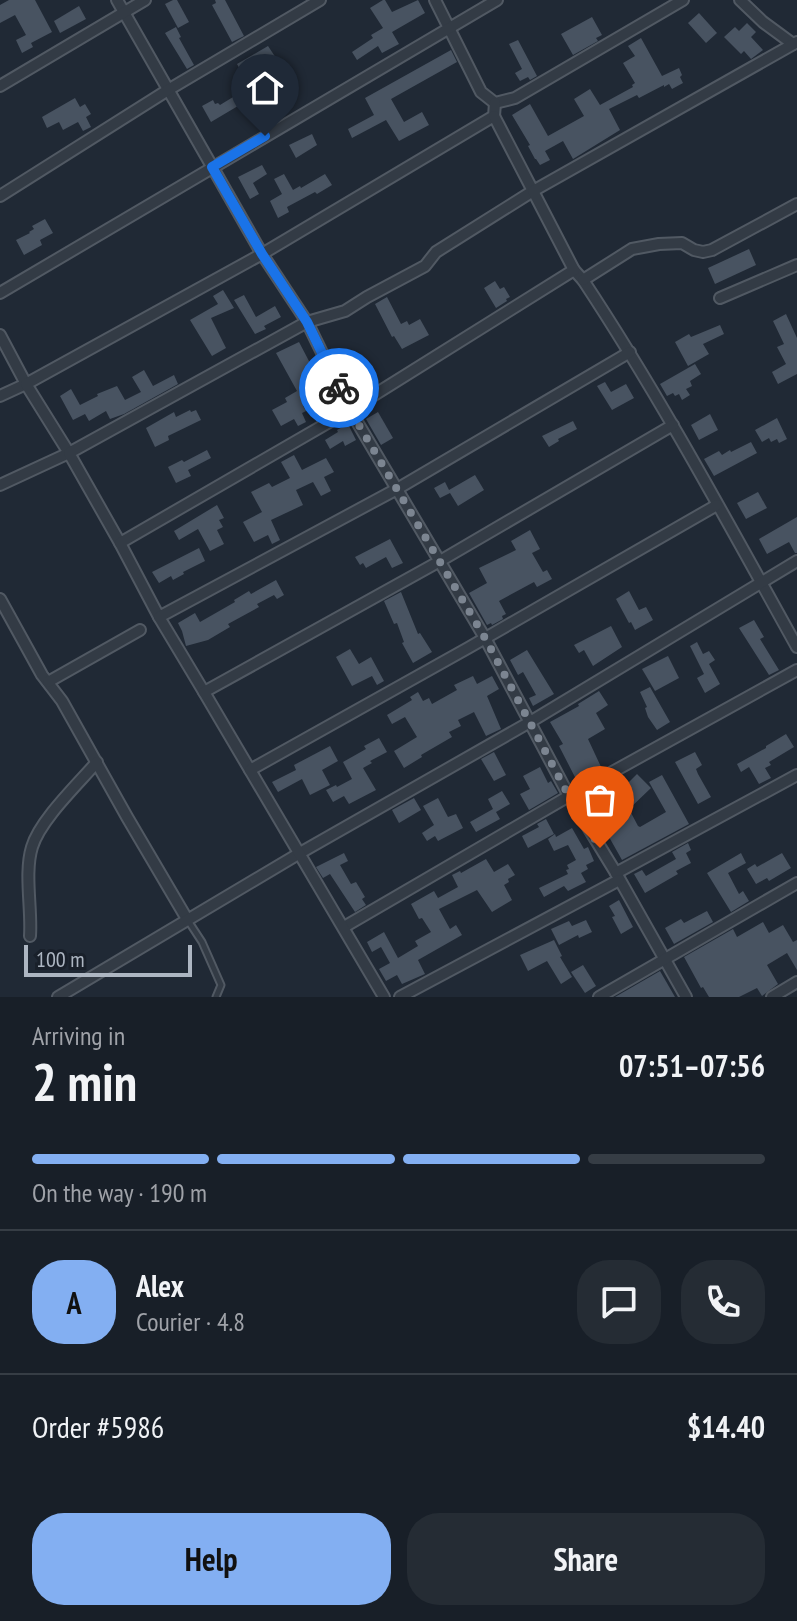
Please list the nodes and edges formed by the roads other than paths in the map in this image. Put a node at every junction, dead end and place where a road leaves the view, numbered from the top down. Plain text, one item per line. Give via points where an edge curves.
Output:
1 (117, 0) edge
2 (145, 0) edge
3 (320, 0) edge
4 (435, 0) edge
5 (497, 0) edge
6 (683, 0) edge
7 (740, 0) edge
8 (124, 12) junction
9 (449, 29) junction
10 (795, 43) edge
11 (0, 86) edge
12 (168, 90) junction
13 (495, 103) junction
14 (494, 116) junction
15 (212, 167) junction
16 (533, 191) junction
17 (0, 196) edge
18 (797, 204) edge
19 (262, 254) junction
20 (797, 265) edge
21 (574, 270) junction
22 (583, 280) junction
23 (0, 293) edge
24 (720, 298) dead end
25 (307, 322) junction
26 (0, 335) edge
27 (630, 352) junction
28 (26, 384) junction
29 (0, 396) edge
30 (350, 410) junction
31 (673, 425) junction
32 (69, 453) junction
33 (0, 485) edge
34 (397, 489) junction
35 (717, 505) junction
36 (120, 543) junction
37 (440, 561) junction
38 (797, 561) edge
39 (761, 583) junction
40 (0, 599) edge
41 (159, 617) junction
42 (140, 630) dead end
43 (485, 638) junction
44 (797, 647) edge
45 (797, 670) edge
46 (48, 682) junction
47 (204, 692) junction
48 (530, 722) junction
49 (97, 762) junction
50 (250, 770) junction
51 (797, 775) edge
52 (569, 796) junction
53 (300, 853) junction
54 (618, 877) junction
55 (797, 883) edge
56 (187, 919) junction
57 (344, 927) junction
58 (30, 936) dead end
59 (664, 959) junction
60 (797, 982) edge
61 (58, 997) edge
62 (216, 997) edge
63 (384, 997) edge
64 (400, 997) edge
65 (599, 997) edge
66 (686, 997) edge
67 (772, 997) edge

1 - 8 street
2 - 8 street
3 - 12 street
4 - 9 street
5 - 9 street
6 - 13 street via 515,98
7 - 10 street
8 - 11 street
8 - 12 street
9 - 13 street via 481,92
9 - 15 street
10 - 16 street
12 - 15 street
12 - 17 street
13 - 14 street
14 - 16 street
14 - 19 street
15 - 19 street
15 - 23 street
16 - 21 street
16 - 25 street via 436,252 425,266 345,311
18 - 22 street via 712,250 694,250 682,243 632,249
19 - 25 street
19 - 28 street
20 - 24 street
21 - 22 street
21 - 30 street
22 - 27 street
25 - 30 street
25 - 32 street
26 - 28 street
27 - 31 street
27 - 34 street
28 - 29 street
28 - 32 street
30 - 34 street
30 - 36 street
31 - 35 street
31 - 37 street
32 - 33 street
32 - 36 street
34 - 37 street
34 - 41 street
35 - 39 street
35 - 43 street
36 - 41 street
37 - 43 street
37 - 47 street
38 - 39 street
39 - 44 street
39 - 48 street
40 - 46 street
41 - 47 street
42 - 46 street
43 - 48 street
43 - 50 street
45 - 52 street
46 - 49 street
47 - 50 street
48 - 52 street
48 - 53 street
49 - 56 street
49 - 58 street via 46,822 32,847
50 - 53 street
51 - 54 street
52 - 54 street
52 - 57 street
53 - 56 street
53 - 57 street
54 - 59 street
54 - 64 street
55 - 59 street
56 - 61 street
56 - 62 lane via 221,985
57 - 63 street
59 - 65 street
59 - 66 street
60 - 67 street

